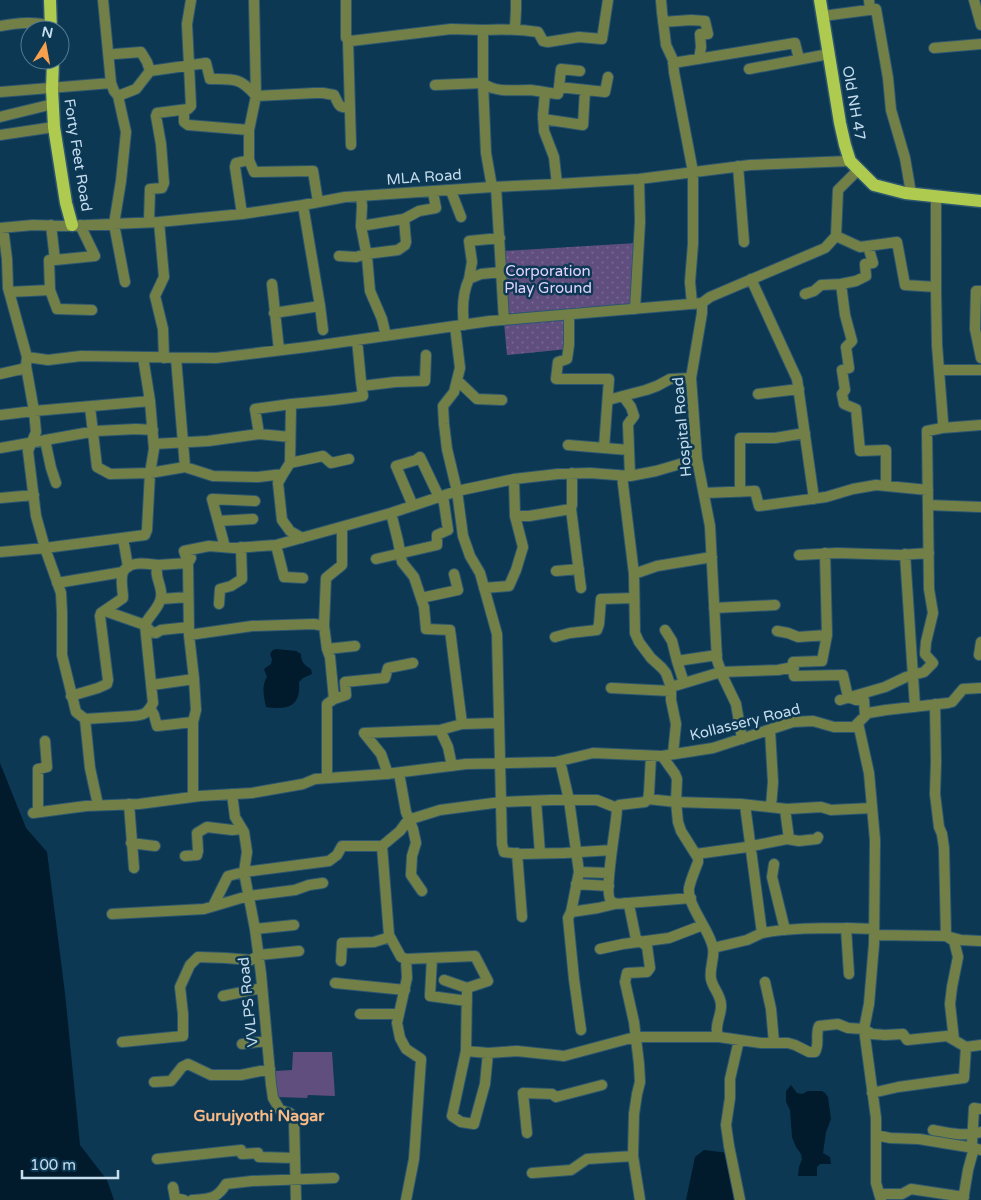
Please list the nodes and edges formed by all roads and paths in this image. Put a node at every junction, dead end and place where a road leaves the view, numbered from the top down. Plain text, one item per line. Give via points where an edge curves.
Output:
1 (50, 0) edge
2 (103, 0) edge
3 (191, 0) edge
4 (254, 0) edge
5 (346, 0) edge
6 (516, 0) edge
7 (608, 0) edge
8 (662, 0) edge
9 (820, 0) edge
10 (977, 0) edge
11 (872, 6) edge
12 (823, 16) junction
13 (51, 20) edge
14 (663, 22) junction
15 (20, 23) edge
16 (981, 25) edge
17 (0, 26) edge
18 (516, 29) junction
19 (483, 30) junction
20 (348, 40) junction
21 (981, 44) edge
22 (934, 48) dead end
23 (115, 54) dead end
24 (829, 54) junction
25 (699, 59) junction
26 (799, 59) junction
27 (674, 63) junction
28 (190, 66) junction
29 (749, 69) dead end
30 (53, 70) edge
31 (150, 71) junction
32 (580, 71) dead end
33 (608, 77) dead end
34 (111, 83) junction
35 (483, 83) junction
36 (435, 85) dead end
37 (559, 87) junction
38 (52, 89) junction
39 (585, 90) junction
40 (0, 92) edge
41 (545, 93) junction
42 (118, 96) junction
43 (256, 96) junction
44 (53, 104) junction
45 (350, 108) junction
46 (184, 110) junction
47 (0, 117) edge
48 (543, 119) junction
49 (54, 127) junction
50 (249, 130) junction
51 (0, 135) edge
52 (351, 145) dead end
53 (249, 160) junction
54 (854, 165) junction
55 (738, 166) junction
56 (693, 172) junction
57 (639, 179) junction
58 (557, 184) junction
59 (494, 187) junction
60 (451, 191) junction
61 (433, 192) junction
62 (911, 193) junction
63 (361, 196) junction
64 (936, 196) junction
65 (981, 200) edge
66 (318, 202) junction
67 (304, 205) junction
68 (242, 214) junction
69 (461, 216) dead end
70 (404, 219) junction
71 (154, 222) junction
72 (114, 224) junction
73 (50, 225) junction
74 (76, 225) junction
75 (360, 226) junction
76 (1, 228) edge
77 (836, 236) junction
78 (500, 238) junction
79 (744, 242) dead end
80 (868, 246) junction
81 (366, 254) junction
82 (339, 256) dead end
83 (54, 260) junction
84 (501, 272) junction
85 (752, 278) junction
86 (469, 279) junction
87 (125, 282) dead end
88 (272, 284) dead end
89 (840, 284) junction
90 (936, 287) junction
91 (50, 290) junction
92 (981, 291) edge
93 (9, 292) junction
94 (805, 294) dead end
95 (697, 304) junction
96 (320, 306) junction
97 (635, 309) junction
98 (92, 310) dead end
99 (274, 313) junction
100 (569, 315) junction
101 (504, 320) junction
102 (460, 326) junction
103 (323, 330) dead end
104 (386, 336) junction
105 (357, 340) junction
106 (279, 350) junction
107 (426, 355) dead end
108 (143, 357) junction
109 (164, 358) junction
110 (176, 358) junction
111 (981, 358) edge
112 (26, 362) junction
113 (939, 370) junction
114 (981, 370) edge
115 (0, 374) edge
116 (691, 378) junction
117 (457, 380) junction
118 (362, 386) junction
119 (798, 389) junction
120 (758, 394) dead end
121 (623, 396) junction
122 (502, 400) dead end
123 (608, 400) junction
124 (150, 401) junction
125 (291, 404) junction
126 (90, 407) junction
127 (34, 411) junction
128 (0, 415) edge
129 (981, 425) edge
130 (942, 428) junction
131 (153, 430) junction
132 (93, 431) junction
133 (805, 433) junction
134 (259, 434) junction
135 (290, 437) junction
136 (46, 440) junction
137 (32, 442) junction
138 (183, 442) junction
139 (154, 444) junction
140 (568, 445) dead end
141 (0, 448) edge
142 (604, 448) junction
143 (629, 450) junction
144 (349, 458) dead end
145 (697, 459) junction
146 (290, 463) junction
147 (185, 467) junction
148 (150, 473) junction
149 (572, 473) junction
150 (283, 474) junction
151 (626, 476) junction
152 (514, 479) junction
153 (56, 484) dead end
154 (886, 486) junction
155 (928, 490) junction
156 (457, 491) junction
157 (740, 492) junction
158 (704, 493) junction
159 (34, 495) junction
160 (441, 497) junction
161 (0, 498) edge
162 (814, 499) junction
163 (255, 501) dead end
164 (928, 505) junction
165 (414, 506) junction
166 (981, 507) edge
167 (571, 510) junction
168 (391, 513) junction
169 (516, 516) junction
170 (253, 519) dead end
171 (218, 521) junction
172 (342, 526) junction
173 (123, 538) junction
174 (302, 538) junction
175 (276, 545) junction
176 (225, 547) junction
177 (241, 547) junction
178 (45, 548) junction
179 (0, 552) edge
180 (825, 553) junction
181 (929, 553) junction
182 (401, 554) junction
183 (905, 554) junction
184 (800, 555) dead end
185 (712, 557) junction
186 (376, 559) dead end
187 (188, 563) junction
188 (158, 565) junction
189 (126, 569) junction
190 (579, 569) junction
191 (556, 571) dead end
192 (454, 574) dead end
193 (634, 574) junction
194 (303, 578) dead end
195 (57, 583) junction
196 (484, 588) junction
197 (581, 588) dead end
198 (188, 597) junction
199 (421, 598) junction
200 (634, 598) junction
201 (161, 599) junction
202 (219, 604) dead end
203 (775, 605) dead end
204 (714, 608) junction
205 (105, 611) junction
206 (145, 626) junction
207 (324, 626) junction
208 (665, 630) dead end
209 (189, 631) junction
210 (777, 631) dead end
211 (827, 636) junction
212 (554, 637) dead end
213 (981, 642) edge
214 (355, 646) dead end
215 (327, 649) junction
216 (717, 655) junction
217 (979, 655) dead end
218 (676, 661) junction
219 (413, 663) dead end
220 (794, 667) junction
221 (721, 672) junction
222 (913, 676) junction
223 (194, 679) junction
224 (684, 683) junction
225 (152, 685) junction
226 (611, 688) dead end
227 (981, 688) edge
228 (671, 689) junction
229 (72, 696) junction
230 (334, 699) junction
231 (844, 699) junction
232 (935, 704) junction
233 (915, 707) junction
234 (150, 708) junction
235 (85, 718) junction
236 (862, 719) junction
237 (193, 722) junction
238 (499, 723) junction
239 (462, 724) junction
240 (440, 730) junction
241 (770, 730) junction
242 (742, 739) junction
243 (45, 742) dead end
244 (673, 754) junction
245 (656, 756) junction
246 (560, 761) junction
247 (500, 764) junction
248 (452, 766) junction
249 (400, 772) junction
250 (388, 774) junction
251 (327, 778) junction
252 (232, 794) junction
253 (193, 797) junction
254 (648, 799) junction
255 (569, 800) junction
256 (536, 801) junction
257 (501, 802) junction
258 (676, 802) junction
259 (129, 804) junction
260 (98, 805) junction
261 (745, 805) junction
262 (771, 807) junction
263 (617, 808) junction
264 (785, 808) junction
265 (872, 808) junction
266 (408, 820) junction
267 (242, 828) junction
268 (818, 837) dead end
269 (789, 839) junction
270 (131, 843) junction
271 (155, 846) dead end
272 (382, 846) junction
273 (750, 846) junction
274 (612, 850) junction
275 (576, 852) junction
276 (517, 853) junction
277 (540, 853) junction
278 (696, 854) junction
279 (185, 856) dead end
280 (774, 864) dead end
281 (134, 868) dead end
282 (244, 872) junction
283 (579, 872) junction
284 (609, 873) junction
285 (323, 883) dead end
286 (576, 884) junction
287 (609, 886) junction
288 (422, 891) dead end
289 (248, 896) junction
290 (691, 898) junction
291 (628, 903) junction
292 (615, 904) junction
293 (213, 906) junction
294 (571, 912) junction
295 (112, 914) dead end
296 (522, 917) dead end
297 (294, 925) dead end
298 (703, 925) junction
299 (846, 928) junction
300 (255, 929) junction
301 (785, 930) junction
302 (874, 932) junction
303 (762, 933) junction
304 (946, 936) junction
305 (390, 937) junction
306 (981, 941) edge
307 (641, 942) junction
308 (717, 946) junction
309 (600, 949) dead end
310 (299, 951) dead end
311 (259, 956) junction
312 (432, 958) junction
313 (406, 959) junction
314 (341, 961) dead end
315 (849, 974) dead end
316 (444, 980) dead end
317 (765, 982) dead end
318 (335, 983) dead end
319 (262, 988) junction
320 (467, 988) junction
321 (404, 990) junction
322 (223, 996) dead end
323 (467, 1000) junction
324 (360, 1014) dead end
325 (399, 1014) junction
326 (864, 1029) junction
327 (581, 1030) dead end
328 (720, 1036) junction
329 (635, 1037) junction
330 (739, 1040) junction
331 (954, 1040) junction
332 (122, 1042) dead end
333 (267, 1042) junction
334 (774, 1043) junction
335 (242, 1044) dead end
336 (981, 1045) edge
337 (966, 1047) junction
338 (466, 1052) junction
339 (488, 1053) junction
340 (270, 1069) junction
341 (154, 1082) dead end
342 (602, 1085) dead end
343 (872, 1094) junction
344 (981, 1109) edge
345 (933, 1130) dead end
346 (527, 1133) dead end
347 (977, 1133) edge
348 (876, 1135) junction
349 (977, 1149) edge
350 (633, 1156) junction
351 (295, 1158) junction
352 (158, 1159) dead end
353 (532, 1173) dead end
354 (334, 1178) dead end
355 (296, 1180) junction
356 (173, 1187) dead end
357 (880, 1197) edge
358 (963, 1198) edge
359 (184, 1200) edge
360 (192, 1200) edge
361 (296, 1200) edge
362 (406, 1200) edge
363 (640, 1200) edge
364 (740, 1200) edge

1 - 13 main road
2 - 34 street
3 - 28 street via 187,24
4 - 43 street
5 - 20 street
6 - 18 street
7 - 18 street via 602,38 579,37 548,42 543,41 538,32
8 - 14 street, Hospital Road
9 - 12 main road, Old NH 47
10 - 16 street
11 - 12 street
11 - 62 street via 888,78 891,110
12 - 24 main road, Old NH 47
14 - 25 street via 705,21 708,34 700,34
14 - 27 street, Hospital Road via 666,45
15 - 17 street
18 - 19 street
19 - 20 street via 451,29
19 - 35 street
20 - 45 street
21 - 22 street
23 - 31 street via 141,52
24 - 26 street
24 - 54 main road, Old NH 47 via 843,138
25 - 26 street via 795,42
25 - 27 street
26 - 29 street
27 - 56 street, Hospital Road
28 - 31 street
28 - 43 street via 206,63 210,79 234,79 249,87
28 - 46 street via 191,106
30 - 38 main road, Forty Feet Road
31 - 42 street via 136,89
32 - 37 street via 561,69
33 - 39 street via 605,92
34 - 38 street
34 - 42 street
35 - 36 street
35 - 41 street via 506,90
35 - 59 street via 486,153
37 - 39 street
37 - 41 street via 558,94
38 - 40 street
38 - 44 main road, Forty Feet Road
39 - 48 street via 583,125
41 - 48 street
42 - 72 street via 126,132
43 - 45 street via 323,93 334,96 341,107
43 - 50 street
44 - 47 street
44 - 49 main road, Forty Feet Road
45 - 52 street
46 - 50 street via 184,124
46 - 71 street via 157,113 156,116 164,183 162,188 150,189
48 - 58 street via 554,156
49 - 51 street
49 - 74 main road, Forty Feet Road via 66,203
50 - 53 street
53 - 66 street via 254,172 312,171
53 - 68 street via 236,163 235,168
54 - 55 street, MLA Road via 795,162
54 - 62 main road via 874,185
54 - 77 street via 838,190
55 - 56 street, MLA Road
55 - 79 street
56 - 57 street, MLA Road
56 - 95 street, Hospital Road via 690,282
57 - 58 street, MLA Road
57 - 97 street
58 - 59 street, MLA Road
59 - 60 street, MLA Road
59 - 78 street
60 - 61 street, MLA Road
60 - 69 street
61 - 63 street, MLA Road
61 - 70 street via 436,208 419,211
62 - 64 main road
63 - 66 street, MLA Road
63 - 75 street
64 - 65 main road
64 - 90 street
66 - 67 street, MLA Road
67 - 68 street, MLA Road
67 - 96 street
68 - 71 street, MLA Road
70 - 75 street
70 - 81 street via 405,245 398,250
71 - 72 street, MLA Road
71 - 109 street via 164,277 155,296 163,329
72 - 74 street, MLA Road
72 - 87 street
73 - 74 street, MLA Road
73 - 76 street, MLA Road
73 - 83 street
74 - 83 street via 94,256
75 - 81 street
76 - 93 street
77 - 80 street via 860,247
77 - 85 street via 825,248
78 - 84 street
78 - 86 street via 469,241 472,262
80 - 89 street via 873,263 865,264 866,276
80 - 90 street via 897,242 905,285
81 - 82 street
81 - 104 street via 370,292
83 - 91 street via 50,260
84 - 86 street
84 - 101 street
85 - 95 street
85 - 119 street via 797,379
86 - 102 street
88 - 99 street
89 - 94 street via 821,285
89 - 154 street via 852,341 846,347 849,368 842,370 844,404 856,409 860,451 886,450
90 - 113 street
91 - 93 street
91 - 98 street via 57,309
92 - 111 street via 976,291 975,319
93 - 112 street
95 - 97 street
95 - 116 street, Hospital Road via 702,313
96 - 99 street
96 - 103 street
97 - 100 street
99 - 106 street
100 - 101 street
100 - 123 street via 567,359 558,362 556,379 609,380
101 - 102 street
102 - 104 street
102 - 117 street
104 - 105 street
105 - 106 street
105 - 118 street
106 - 110 street via 216,358
107 - 118 street via 425,381
108 - 109 street
108 - 112 street via 81,356
108 - 124 street
109 - 110 street
110 - 138 street
112 - 115 street via 22,370
112 - 127 street
113 - 114 street
113 - 130 street
116 - 121 street via 670,379
116 - 145 street, Hospital Road
117 - 122 street via 477,399
117 - 156 street via 454,392 444,406 447,449
118 - 125 street via 364,396
119 - 120 street
119 - 133 street
121 - 123 street
121 - 143 street via 634,416 628,424
123 - 142 street
124 - 126 street
124 - 131 street
125 - 134 street via 255,409
125 - 135 street
126 - 127 street
126 - 132 street
127 - 128 street
127 - 137 street via 36,432
129 - 130 street
130 - 155 street via 927,431
131 - 132 street
131 - 139 street
132 - 136 street
132 - 148 street via 97,467 110,474
133 - 157 street via 775,438 740,438
133 - 162 street
134 - 135 street
134 - 138 street
135 - 146 street
136 - 137 street
136 - 153 street
137 - 141 street
137 - 159 street via 28,452
138 - 139 street
138 - 147 street
139 - 148 street
140 - 142 street
142 - 143 street
143 - 151 street
144 - 146 street via 331,463 323,456
145 - 151 street
145 - 158 street, Hospital Road
146 - 150 street
147 - 148 street
147 - 150 street via 212,476
148 - 173 street via 145,535
149 - 151 street
149 - 152 street
149 - 167 street
150 - 174 street via 278,483 282,520 290,531
151 - 193 street
152 - 156 street
152 - 169 street
154 - 155 street
154 - 162 street via 876,485
155 - 164 street
156 - 160 street
156 - 196 street via 463,536
157 - 158 street
157 - 162 street via 756,491 759,506
158 - 185 street, Hospital Road
159 - 161 street
159 - 178 street
160 - 165 street
160 - 165 street via 420,457 396,466
160 - 182 street via 448,530 437,536 437,545
163 - 171 street via 212,499
164 - 166 street
164 - 181 street
165 - 168 street
167 - 169 street
167 - 190 street
168 - 172 street
168 - 182 street
169 - 196 street via 522,547 509,586
170 - 171 street
171 - 176 street
172 - 174 street
172 - 207 street via 342,565 326,578
173 - 178 street
173 - 189 street
174 - 175 street
175 - 177 street
175 - 194 street via 284,577
176 - 177 street
176 - 187 street via 209,546 184,551
177 - 202 street via 242,579 220,589
178 - 179 street
178 - 195 street
180 - 183 street
180 - 184 street
180 - 211 street
181 - 183 street
181 - 222 street via 933,613 925,654 932,663 924,672
182 - 186 street
182 - 199 street
183 - 222 street
185 - 193 street via 657,566
185 - 204 street, Hospital Road
187 - 188 street
187 - 198 street
188 - 189 street via 142,563
188 - 201 street via 156,575
189 - 195 street
189 - 205 street via 122,581 123,598
190 - 191 street
190 - 197 street
192 - 199 street via 458,590
193 - 200 street
195 - 229 street via 62,612 62,655
196 - 238 street via 497,634
198 - 201 street
198 - 209 street
199 - 239 street via 426,629 450,630
200 - 212 street via 601,599 597,630
200 - 228 street via 635,633 651,658 666,673
201 - 206 street
203 - 204 street
204 - 216 street, Hospital Road
205 - 206 street
205 - 229 street via 100,616 107,684
206 - 209 street via 156,633 161,630
206 - 225 street
207 - 209 street via 252,626
207 - 215 street
208 - 218 street via 672,641
209 - 223 street
210 - 211 street via 798,637
211 - 220 street via 822,661 793,662
213 - 217 street
214 - 215 street
215 - 230 street
216 - 218 street
216 - 221 street, Hospital Road
218 - 224 street
219 - 230 street via 388,668 385,678 345,682 346,695
220 - 221 street
220 - 231 street via 794,676 842,675
221 - 224 street
221 - 242 street, Hospital Road via 736,704
222 - 231 street
222 - 233 street
223 - 225 street
223 - 237 street via 196,710
224 - 228 street
225 - 234 street via 153,704
226 - 228 street
227 - 232 street, Kollassery Road via 963,689 952,702
228 - 244 street via 676,724
229 - 235 street via 76,712
230 - 251 street via 327,704
231 - 236 street via 864,700
232 - 233 street, Kollassery Road
232 - 304 street via 935,794 944,848
233 - 236 street, Kollassery Road via 868,714
234 - 235 street via 140,715
234 - 237 street via 157,726
235 - 260 street
236 - 241 street, Kollassery Road via 854,727 834,727 813,720 793,722
236 - 265 street
237 - 253 street
238 - 239 street
238 - 247 street
239 - 240 street
240 - 248 street
240 - 250 street via 364,734 381,754
241 - 242 street, Kollassery Road
241 - 262 street
242 - 244 street, Kollassery Road via 713,748
243 - 260 street, Kollassery Road via 47,767 38,769 36,812
244 - 245 street, Kollassery Road
245 - 246 street, Kollassery Road via 593,753
245 - 254 street
245 - 258 street via 675,774
246 - 247 street, Kollassery Road
246 - 255 street
247 - 248 street, Kollassery Road
247 - 257 street
248 - 249 street, Kollassery Road
249 - 250 street, Kollassery Road
249 - 266 street
250 - 251 street, Kollassery Road
251 - 252 street, Kollassery Road via 270,791
252 - 253 street, Kollassery Road
252 - 267 street, VVLPS Road via 235,818
253 - 259 street, Kollassery Road
254 - 258 street
254 - 263 street
255 - 256 street
255 - 263 street via 597,800
255 - 275 street
256 - 257 street
256 - 277 street
257 - 266 street via 440,810
257 - 276 street via 504,852
258 - 261 street
258 - 278 street via 681,831
259 - 260 street, Kollassery Road
259 - 270 street
261 - 262 street
261 - 273 street
262 - 264 street
263 - 274 street
264 - 265 street
264 - 269 street
265 - 302 street
266 - 272 street
266 - 288 street via 416,843 411,875
267 - 279 street via 207,827 197,832 196,855
267 - 282 street, VVLPS Road via 247,852
268 - 269 street via 799,841
269 - 273 street
270 - 271 street
270 - 281 street
272 - 282 street via 342,846 337,856 329,861
272 - 305 street
273 - 278 street
273 - 303 street
274 - 275 street
274 - 284 street
275 - 277 street
275 - 283 street
276 - 277 street
276 - 296 street
278 - 290 street via 698,862 689,887
280 - 301 street via 772,877
282 - 289 street, VVLPS Road
282 - 293 street via 228,876
283 - 284 street
283 - 286 street
284 - 287 street
285 - 289 street
286 - 287 street
286 - 294 street
287 - 292 street via 609,898
289 - 293 street
289 - 300 street, VVLPS Road
290 - 291 street
290 - 298 street
291 - 292 street
291 - 307 street via 634,934
292 - 294 street
293 - 295 street
294 - 327 street via 568,918
297 - 300 street
298 - 307 street via 669,938
298 - 308 street
299 - 301 street
299 - 302 street
299 - 315 street
300 - 311 street, VVLPS Road
301 - 303 street
302 - 304 street
302 - 326 street
303 - 308 street via 747,940
304 - 306 street
304 - 331 street via 954,941 958,957 950,1004
305 - 313 street
305 - 314 street via 374,942 342,943
307 - 309 street
307 - 329 street via 647,946 650,968 644,972 627,973 625,982
308 - 328 street via 710,971 720,996 717,1030
310 - 311 street
311 - 319 street, VVLPS Road
311 - 332 street via 252,960 198,957 190,965 180,987 183,1036
312 - 313 street
312 - 320 street via 475,956 488,981
312 - 323 street via 430,996
313 - 321 street
316 - 320 street
317 - 334 street
318 - 321 street
319 - 322 street
319 - 333 street, VVLPS Road
320 - 323 street
321 - 325 street
323 - 338 street
324 - 325 street
325 - 362 street via 400,1038 406,1049 421,1059 414,1159
326 - 331 street via 872,1034 903,1034 908,1040 947,1036
326 - 334 street via 838,1024 819,1026 815,1052 795,1045
326 - 343 street
328 - 329 street
328 - 330 street
329 - 339 street via 564,1056 517,1051
329 - 350 street via 640,1082 634,1114
330 - 334 street
330 - 364 street via 730,1079 726,1125
331 - 337 street
333 - 335 street
333 - 340 street, VVLPS Road
336 - 337 street
337 - 343 street via 964,1078
338 - 339 street
338 - 339 street via 452,1116 461,1122 474,1124 485,1084
340 - 341 street via 241,1075 211,1075 188,1064 171,1081
340 - 351 street, VVLPS Road via 273,1098 280,1110 290,1113 294,1119
342 - 346 street via 556,1097 552,1094 522,1093
343 - 348 street
344 - 347 street via 974,1108
345 - 347 street via 953,1134
347 - 349 street via 972,1144
348 - 349 street
348 - 357 street via 876,1183
349 - 358 street via 968,1170
350 - 353 street via 587,1159 571,1170
350 - 363 street
351 - 352 street via 259,1157 258,1153 242,1154 241,1150
351 - 355 street, VVLPS Road
354 - 355 street
355 - 360 street via 226,1184 220,1194
355 - 361 street, VVLPS Road
356 - 359 street via 175,1198
357 - 358 street via 912,1189

